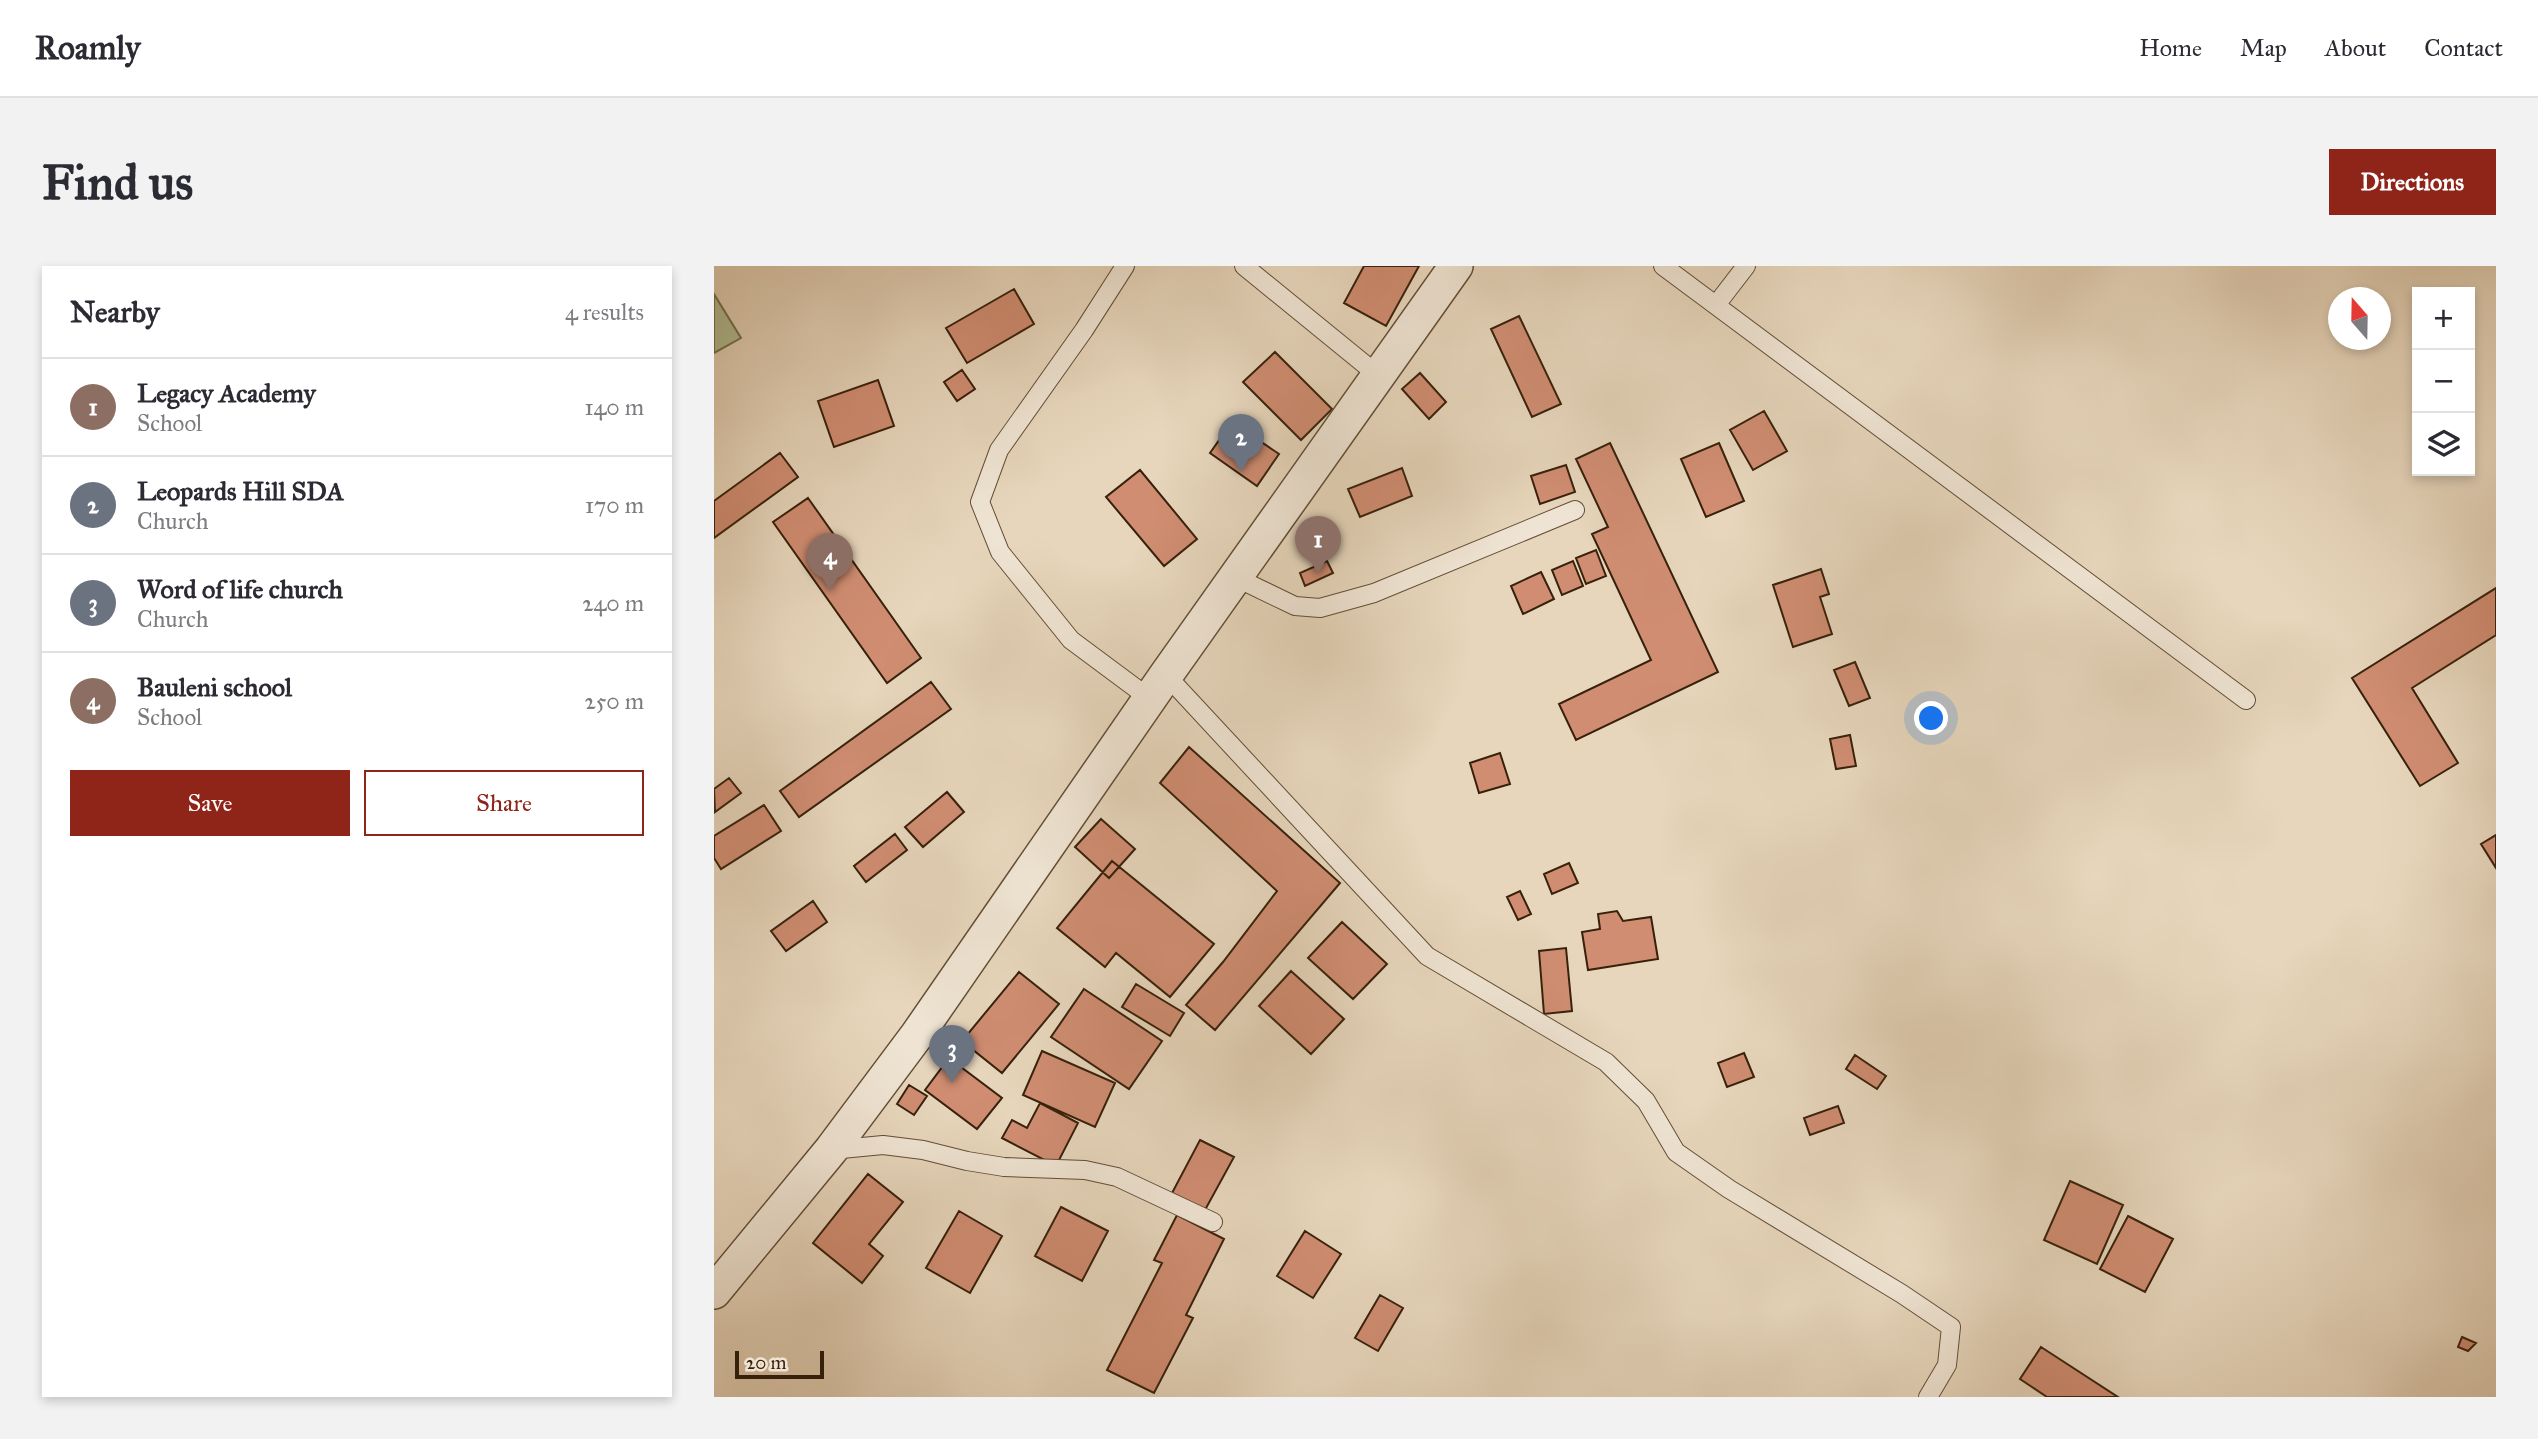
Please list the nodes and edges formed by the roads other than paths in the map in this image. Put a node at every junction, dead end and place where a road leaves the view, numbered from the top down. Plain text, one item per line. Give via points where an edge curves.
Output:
1 (1125, 266) edge
2 (1244, 266) edge
3 (1456, 266) edge
4 (1663, 266) edge
5 (1746, 266) edge
6 (1716, 305) junction
7 (1379, 376) junction
8 (1574, 510) dead end
9 (1237, 578) junction
10 (1158, 686) junction
11 (2246, 700) dead end
12 (831, 1150) junction
13 (1213, 1222) dead end
14 (714, 1292) edge
15 (1928, 1397) edge

1 - 10 lane via 999,450 980,502 1000,552 1071,640
2 - 7 lane
3 - 7 street
4 - 6 lane
5 - 6 lane
6 - 11 lane
7 - 9 street
8 - 9 lane via 1374,593 1320,608 1295,606
9 - 10 street
10 - 12 street via 917,1035
10 - 15 lane via 1427,956 1606,1062 1646,1101 1676,1152 1951,1327 1947,1365
12 - 13 lane via 883,1146 1004,1167 1085,1170 1117,1177
12 - 14 street

